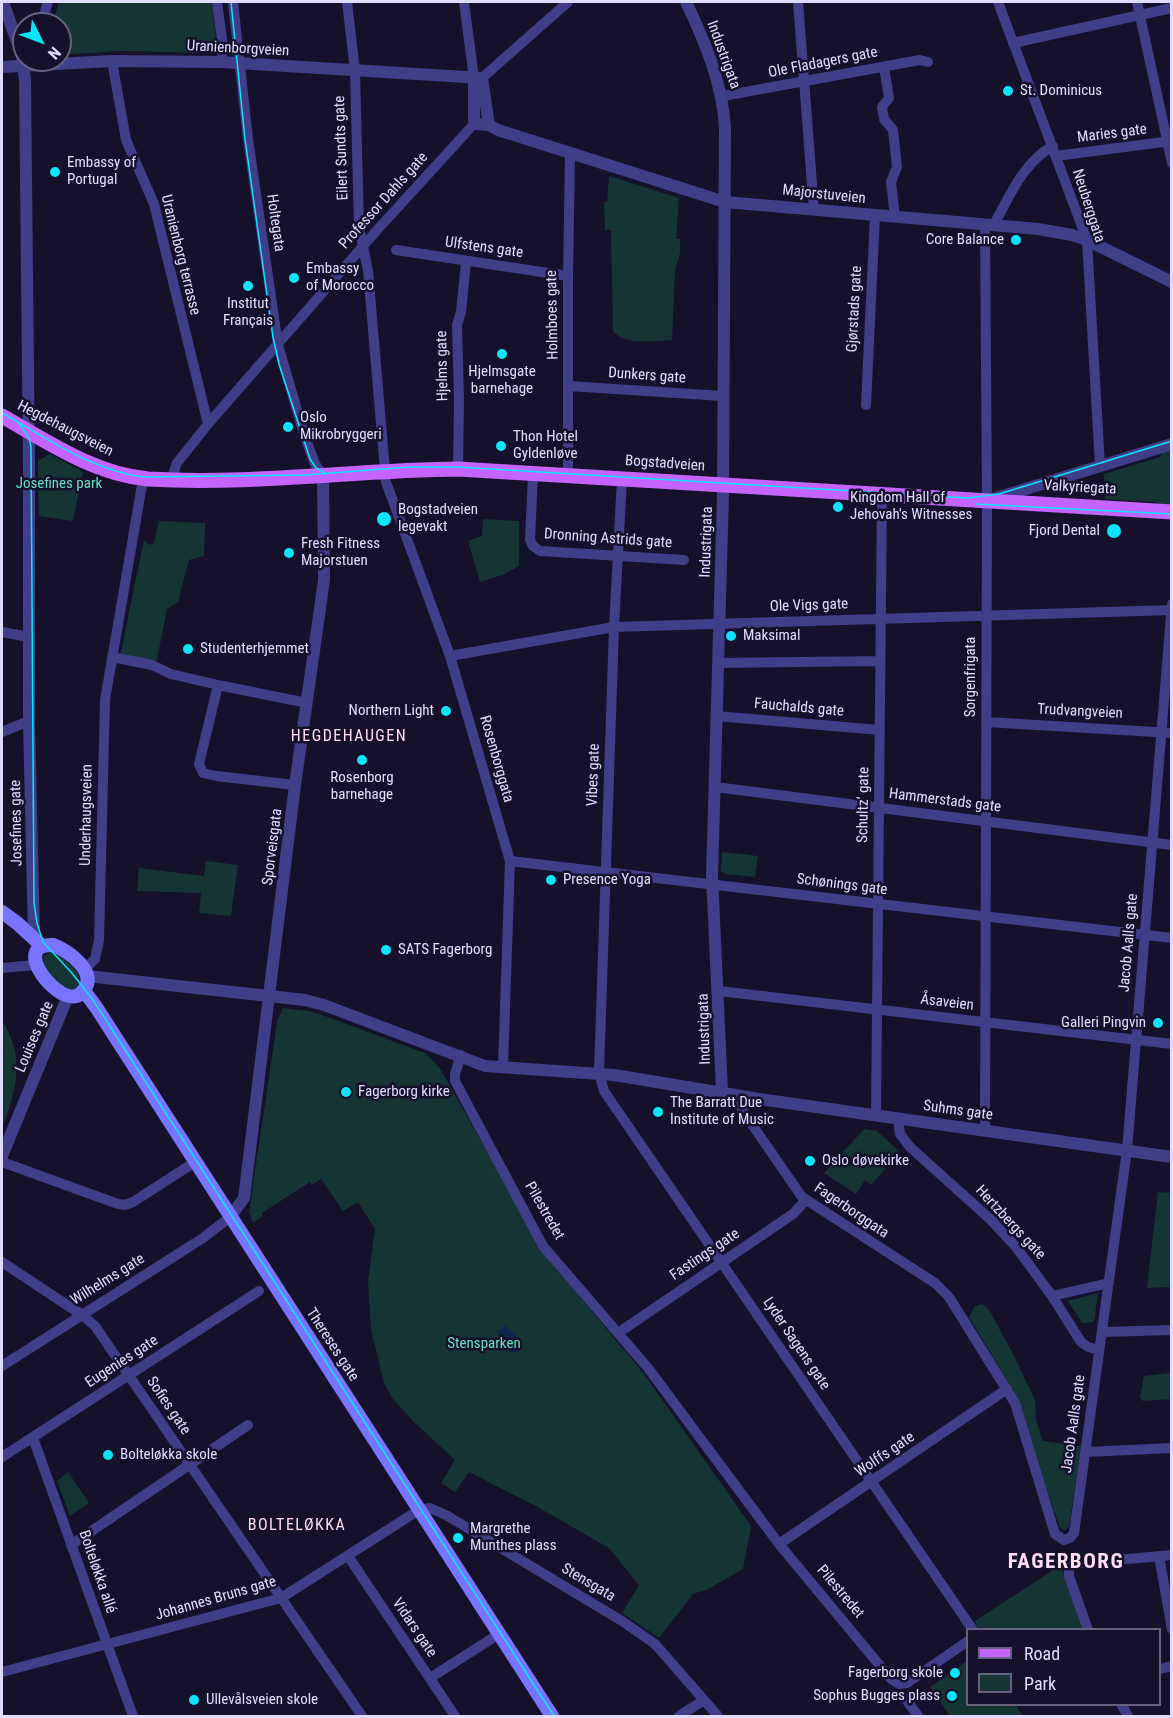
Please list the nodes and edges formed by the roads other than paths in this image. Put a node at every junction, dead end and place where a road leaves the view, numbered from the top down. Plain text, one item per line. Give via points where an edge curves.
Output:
1 (3, 2) edge
2 (217, 2) edge
3 (233, 2) edge
4 (347, 2) edge
5 (464, 2) edge
6 (568, 2) edge
7 (686, 2) edge
8 (798, 2) edge
9 (998, 2) edge
10 (1137, 2) edge
11 (1172, 8) edge
12 (1141, 14) junction
13 (12, 26) edge
14 (1013, 43) junction
15 (112, 61) junction
16 (72, 62) edge
17 (221, 62) junction
18 (928, 62) dead end
19 (240, 63) junction
20 (884, 67) junction
21 (355, 70) junction
22 (26, 72) edge
23 (478, 78) junction
24 (804, 82) junction
25 (723, 96) junction
26 (474, 124) junction
27 (489, 125) junction
28 (1169, 142) edge
29 (1054, 151) junction
30 (570, 154) junction
31 (1172, 163) edge
32 (725, 202) junction
33 (814, 210) junction
34 (875, 215) junction
35 (895, 217) junction
36 (989, 225) junction
37 (1087, 240) junction
38 (363, 246) junction
39 (396, 250) dead end
40 (466, 262) junction
41 (568, 276) junction
42 (1172, 282) edge
43 (278, 345) junction
44 (569, 386) junction
45 (722, 396) junction
46 (866, 405) dead end
47 (2, 416) edge
48 (208, 424) junction
49 (29, 431) junction
50 (1172, 444) edge
51 (1100, 466) junction
52 (458, 469) junction
53 (384, 472) junction
54 (533, 473) junction
55 (322, 476) junction
56 (568, 476) junction
57 (145, 479) junction
58 (622, 479) junction
59 (171, 480) junction
60 (722, 485) junction
61 (882, 496) junction
62 (987, 501) junction
63 (1172, 512) edge
64 (617, 556) junction
65 (684, 560) dead end
66 (1172, 604) edge
67 (1171, 610) edge
68 (986, 615) junction
69 (882, 618) junction
70 (719, 624) junction
71 (614, 627) junction
72 (2, 632) edge
73 (29, 637) junction
74 (450, 656) junction
75 (112, 657) junction
76 (880, 661) junction
77 (718, 663) junction
78 (218, 685) junction
79 (307, 703) junction
80 (716, 716) junction
81 (29, 721) junction
82 (986, 722) junction
83 (880, 730) junction
84 (2, 732) edge
85 (1166, 732) edge
86 (295, 785) junction
87 (715, 787) junction
88 (880, 808) junction
89 (986, 822) junction
90 (1151, 843) junction
91 (1172, 845) edge
92 (510, 861) junction
93 (605, 872) junction
94 (712, 884) junction
95 (878, 904) junction
96 (2, 912) edge
97 (985, 916) junction
98 (1145, 935) junction
99 (1172, 938) edge
100 (38, 942) junction
101 (36, 965) junction
102 (2, 968) edge
103 (86, 973) junction
104 (719, 991) junction
105 (84, 992) junction
106 (68, 996) junction
107 (270, 996) junction
108 (878, 1009) junction
109 (985, 1023) junction
110 (1135, 1040) junction
111 (1172, 1044) edge
112 (461, 1055) junction
113 (503, 1067) junction
114 (599, 1073) junction
115 (722, 1091) junction
116 (740, 1095) junction
117 (876, 1114) junction
118 (898, 1119) junction
119 (985, 1130) junction
120 (1126, 1150) junction
121 (2, 1156) edge
122 (1172, 1157) edge
123 (2, 1162) edge
124 (195, 1162) junction
125 (806, 1200) junction
126 (230, 1217) junction
127 (2, 1262) edge
128 (722, 1262) junction
129 (1109, 1283) junction
130 (259, 1291) dead end
131 (1052, 1296) junction
132 (82, 1315) junction
133 (1172, 1330) edge
134 (1102, 1332) junction
135 (618, 1333) junction
136 (1099, 1350) junction
137 (2, 1366) edge
138 (129, 1375) junction
139 (1007, 1389) junction
140 (248, 1425) dead end
141 (33, 1438) junction
142 (1172, 1448) edge
143 (1086, 1452) junction
144 (2, 1457) edge
145 (190, 1465) junction
146 (872, 1482) junction
147 (419, 1510) junction
148 (1074, 1533) joint
149 (779, 1544) junction
150 (71, 1545) junction
151 (1172, 1554) edge
152 (348, 1556) junction
153 (1160, 1556) junction
154 (281, 1598) junction
155 (972, 1628) edge
156 (1088, 1628) edge
157 (1172, 1629) edge
158 (499, 1634) junction
159 (966, 1642) edge
160 (106, 1644) junction
161 (2, 1672) edge
162 (429, 1678) junction
163 (905, 1698) dead end
164 (704, 1701) junction
165 (133, 1716) edge
166 (362, 1716) edge
167 (455, 1716) edge
168 (552, 1716) edge
169 (679, 1716) edge
170 (718, 1716) edge
171 (918, 1716) edge

1 - 13 street, Josefines gate
2 - 17 street
3 - 19 street, Holtegata
4 - 21 street, Eilert Sundts gate
5 - 23 street
6 - 23 street
7 - 25 street, Industrigata
8 - 24 street
9 - 14 street, Neuberggata
10 - 12 street
11 - 12 street
12 - 14 street
12 - 28 street
14 - 29 street, Neuberggata
15 - 16 street, Uranienborgveien
15 - 17 street, Uranienborgveien
15 - 48 street, Uranienborg terrasse via 126,140 154,204
17 - 19 street, Uranienborgveien
18 - 20 street, Ole Fladagers gate
19 - 21 street, Uranienborgveien
19 - 43 street, Holtegata
20 - 24 street, Ole Fladagers gate
20 - 35 street via 889,98 882,107 884,119 893,130 897,167 891,182
21 - 23 street, Uranienborgveien
21 - 38 street, Eilert Sundts gate
22 - 49 street, Josefines gate
23 - 26 street
23 - 27 street
24 - 25 street, Ole Fladagers gate
24 - 33 street
25 - 32 street, Industrigata
26 - 27 street, Majorstuveien
26 - 38 street, Professor Dahls gate
27 - 30 street, Majorstuveien
28 - 29 street, Maries gate
28 - 31 street
29 - 36 street via 1038,156 1029,166
29 - 37 street, Neuberggata
30 - 32 street, Majorstuveien
30 - 41 street, Holmboes gate
32 - 33 street, Majorstuveien
32 - 45 street, Industrigata
33 - 34 street, Majorstuveien
34 - 35 street, Majorstuveien
34 - 46 street, Gjørstads gate
35 - 36 street, Majorstuveien
36 - 37 street, Majorstuveien via 1038,229
36 - 62 street, Sorgenfrigata
37 - 42 street, Majorstuveien
37 - 51 street, Neuberggata
38 - 43 street, Professor Dahls gate
38 - 53 street, Eilert Sundts gate
39 - 40 street, Ulfstens gate
40 - 41 street, Ulfstens gate
40 - 52 street, Hjelms gate via 457,325
41 - 44 street, Holmboes gate
43 - 48 street, Professor Dahls gate
43 - 55 street, Holtegata via 309,449
44 - 45 street, Dunkers gate
44 - 56 street, Holmboes gate
45 - 60 street, Industrigata
47 - 49 main road, Hegdehaugsveien
48 - 59 street, Professor Dahls gate via 177,463
49 - 57 main road, Hegdehaugsveien via 101,469
49 - 73 street, Josefines gate
50 - 51 street, Bogstadveien
51 - 62 street, Bogstadveien
52 - 53 main road, Bogstadveien
52 - 54 main road, Bogstadveien
53 - 55 main road, Bogstadveien
53 - 74 street, Rosenborggata
54 - 56 main road, Bogstadveien
54 - 64 street, Dronning Astrids gate via 533,546 540,551
55 - 59 main road, Bogstadveien
55 - 79 street, Sporveisgata via 324,580
56 - 58 main road, Bogstadveien
57 - 59 main road, Bogstadveien
57 - 75 street, Underhaugsveien
58 - 60 main road, Bogstadveien
58 - 64 street, Vibes gate
60 - 61 main road, Bogstadveien
60 - 70 street, Industrigata
61 - 62 main road, Bogstadveien
61 - 69 street, Schultz’ gate
62 - 63 main road, Valkyriegata
62 - 68 street, Sorgenfrigata
64 - 65 street, Dronning Astrids gate
64 - 71 street, Vibes gate
66 - 67 street, Jacob Aalls gate
67 - 68 street, Ole Vigs gate
67 - 85 street, Jacob Aalls gate
68 - 69 street, Ole Vigs gate
68 - 82 street, Sorgenfrigata
69 - 70 street, Ole Vigs gate
69 - 76 street, Schultz’ gate
70 - 71 street, Ole Vigs gate
70 - 77 street, Industrigata
71 - 74 street, Ole Vigs gate
71 - 93 street, Vibes gate
72 - 73 street
73 - 81 street, Josefines gate
74 - 92 street, Rosenborggata
75 - 78 street
75 - 103 street, Underhaugsveien via 105,700 98,954
76 - 77 street
76 - 83 street, Schultz’ gate
77 - 80 street, Industrigata
78 - 79 street
78 - 86 street via 200,768 203,772
79 - 86 street, Sporveisgata
80 - 83 street, Fauchalds gate
80 - 87 street, Industrigata
81 - 84 street
81 - 100 street, Josefines gate
82 - 85 street, Trudvangveien
82 - 89 street, Sorgenfrigata
83 - 88 street, Schultz’ gate
85 - 90 street, Jacob Aalls gate
86 - 107 street, Sporveisgata
87 - 88 street, Hammerstads gate
87 - 94 street, Industrigata
88 - 89 street, Hammerstads gate
88 - 95 street, Schultz’ gate
89 - 90 street, Hammerstads gate
89 - 97 street, Sorgenfrigata
90 - 91 street, Hammerstads gate
90 - 98 street, Jacob Aalls gate
92 - 93 street, Schønings gate
92 - 113 street, Rosenborggata
93 - 94 street, Schønings gate
93 - 114 street, Vibes gate
94 - 95 street, Schønings gate
94 - 104 street, Industrigata
95 - 97 street, Schønings gate
95 - 108 street, Schultz’ gate
96 - 100 main road
97 - 98 street, Schønings gate
97 - 109 street, Sorgenfrigata
98 - 99 street, Schønings gate
98 - 110 street, Jacob Aalls gate
100 - 101 main road
100 - 103 main road via 60,947
101 - 102 street
101 - 106 main road via 52,986
103 - 105 main road
103 - 107 street
104 - 108 street, Åsaveien
104 - 115 street, Industrigata
105 - 106 main road
105 - 124 main road, Thereses gate
106 - 121 street, Louises gate
107 - 112 street via 324,1005
107 - 126 street, Sporveisgata via 244,1198
108 - 109 street, Åsaveien
108 - 117 street, Schultz’ gate
109 - 110 street, Åsaveien
109 - 119 street, Sorgenfrigata
110 - 111 street, Åsaveien
110 - 120 street, Jacob Aalls gate
112 - 113 street via 485,1066
112 - 135 street, Pilestredet via 455,1081 538,1238
113 - 114 street
114 - 115 street
114 - 128 street, Lyder Sagens gate via 604,1091
115 - 116 street
116 - 117 street, Suhms gate
116 - 125 street, Fagerborggata via 742,1110
117 - 118 street, Suhms gate
118 - 119 street, Suhms gate
118 - 131 street, Hertzbergs gate via 900,1134 910,1148 992,1220
119 - 120 street, Suhms gate
120 - 122 street, Suhms gate
120 - 129 street, Jacob Aalls gate
123 - 124 street via 125,1205
124 - 126 main road, Thereses gate
125 - 128 street, Fastings gate via 797,1211
125 - 139 street, Fagerborggata via 942,1289
126 - 132 street, Wilhelms gate
126 - 147 main road, Thereses gate
127 - 132 street, Sofies gate
128 - 135 street, Fastings gate
128 - 146 street, Lyder Sagens gate
129 - 131 street
129 - 134 street, Jacob Aalls gate
130 - 138 street, Eugenies gate
131 - 136 street, Hertzbergs gate via 1080,1342
132 - 137 street, Wilhelms gate
132 - 138 street, Sofies gate via 95,1326
133 - 134 street
134 - 136 street, Jacob Aalls gate
135 - 149 street, Pilestredet
136 - 143 street, Jacob Aalls gate
138 - 141 street, Eugenies gate
138 - 145 street, Sofies gate
139 - 146 street, Wolffs gate
139 - 148 street, Fagerborggata via 1018,1413 1054,1534 1064,1540
140 - 145 street
141 - 144 street, Eugenies gate
141 - 150 street, Bolteløkka allé
142 - 143 street
143 - 148 street, Jacob Aalls gate
145 - 150 street
145 - 154 street, Sofies gate
146 - 149 street, Wolffs gate
146 - 155 street, Lyder Sagens gate
147 - 152 street, Johannes Bruns gate
147 - 158 main road, Thereses gate
147 - 164 street, Stensgata via 430,1508 446,1515 622,1621 656,1644
149 - 159 street, Pilestredet via 899,1684 907,1683
150 - 160 street, Bolteløkka allé
151 - 153 street
152 - 154 street, Johannes Bruns gate
152 - 162 street, Vidars gate
153 - 156 street via 1072,1564 1069,1572
153 - 157 street
154 - 160 street, Johannes Bruns gate
154 - 166 street, Sofies gate
158 - 162 street
158 - 168 main road, Thereses gate
160 - 161 street, Johannes Bruns gate
160 - 165 street, Bolteløkka allé
162 - 167 street, Vidars gate
163 - 171 street
164 - 169 street
164 - 170 street, Stensgata

